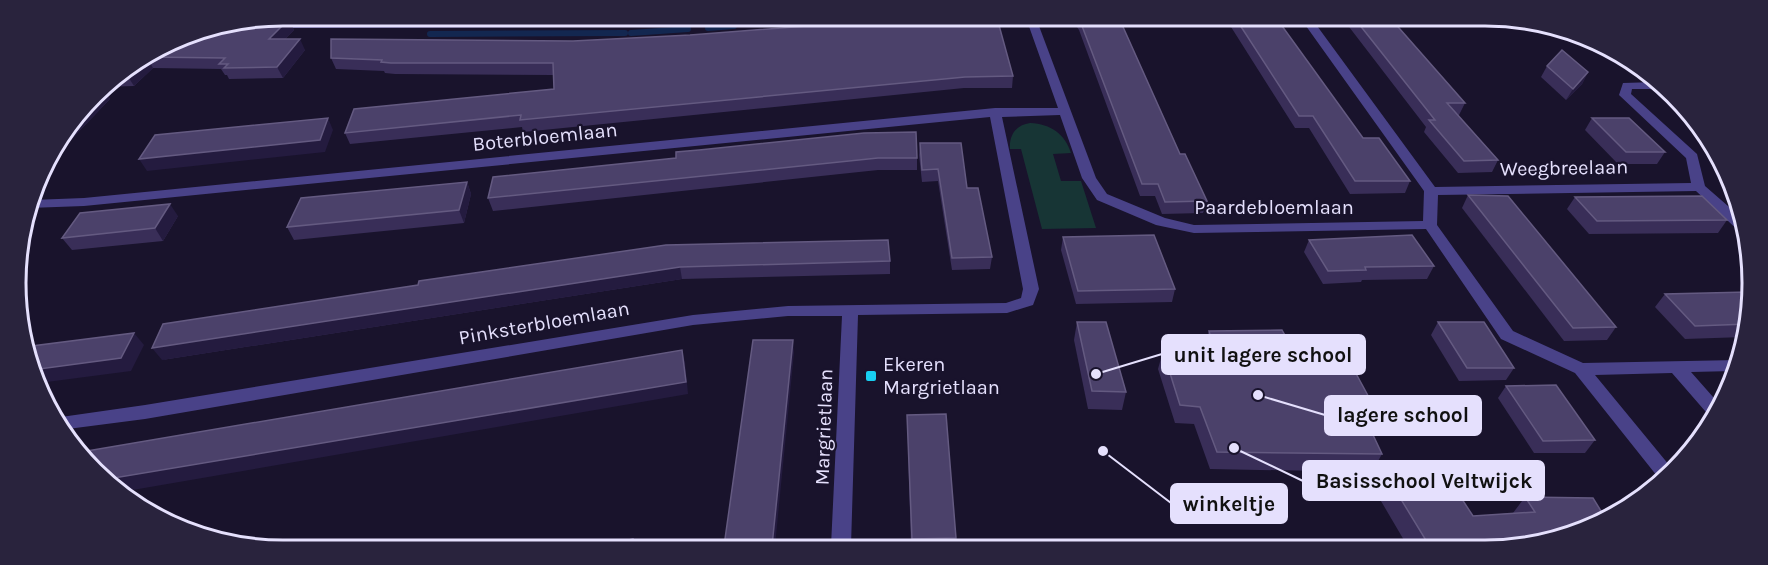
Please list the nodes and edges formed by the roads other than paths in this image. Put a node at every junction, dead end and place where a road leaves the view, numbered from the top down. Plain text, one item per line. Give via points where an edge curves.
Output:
1 (1034, 26) edge
2 (1311, 26) edge
3 (1651, 86) edge
4 (1064, 111) junction
5 (995, 112) junction
6 (1699, 187) junction
7 (1431, 191) junction
8 (38, 204) edge
9 (1735, 220) edge
10 (1430, 225) junction
11 (850, 309) junction
12 (1729, 365) edge
13 (1677, 367) junction
14 (1581, 369) junction
15 (1711, 406) edge
16 (67, 423) edge
17 (1662, 469) edge
18 (841, 540) edge

1 - 4 street, Paardebloemlaan
2 - 7 street
3 - 6 street via 1627,85 1625,95 1692,157
4 - 5 street, Boterbloemlaan
4 - 10 street, Paardebloemlaan via 1089,178 1102,197 1161,222 1194,229
5 - 8 street, Boterbloemlaan
5 - 11 street, Pinksterbloemlaan via 1031,289 1028,301 1007,308
6 - 7 street, Weegbreelaan
6 - 9 street
7 - 10 street
10 - 14 street via 1507,335
11 - 16 street, Pinksterbloemlaan via 693,320
11 - 18 street, Margrietlaan
12 - 13 street
13 - 14 street
13 - 15 street
14 - 17 street

